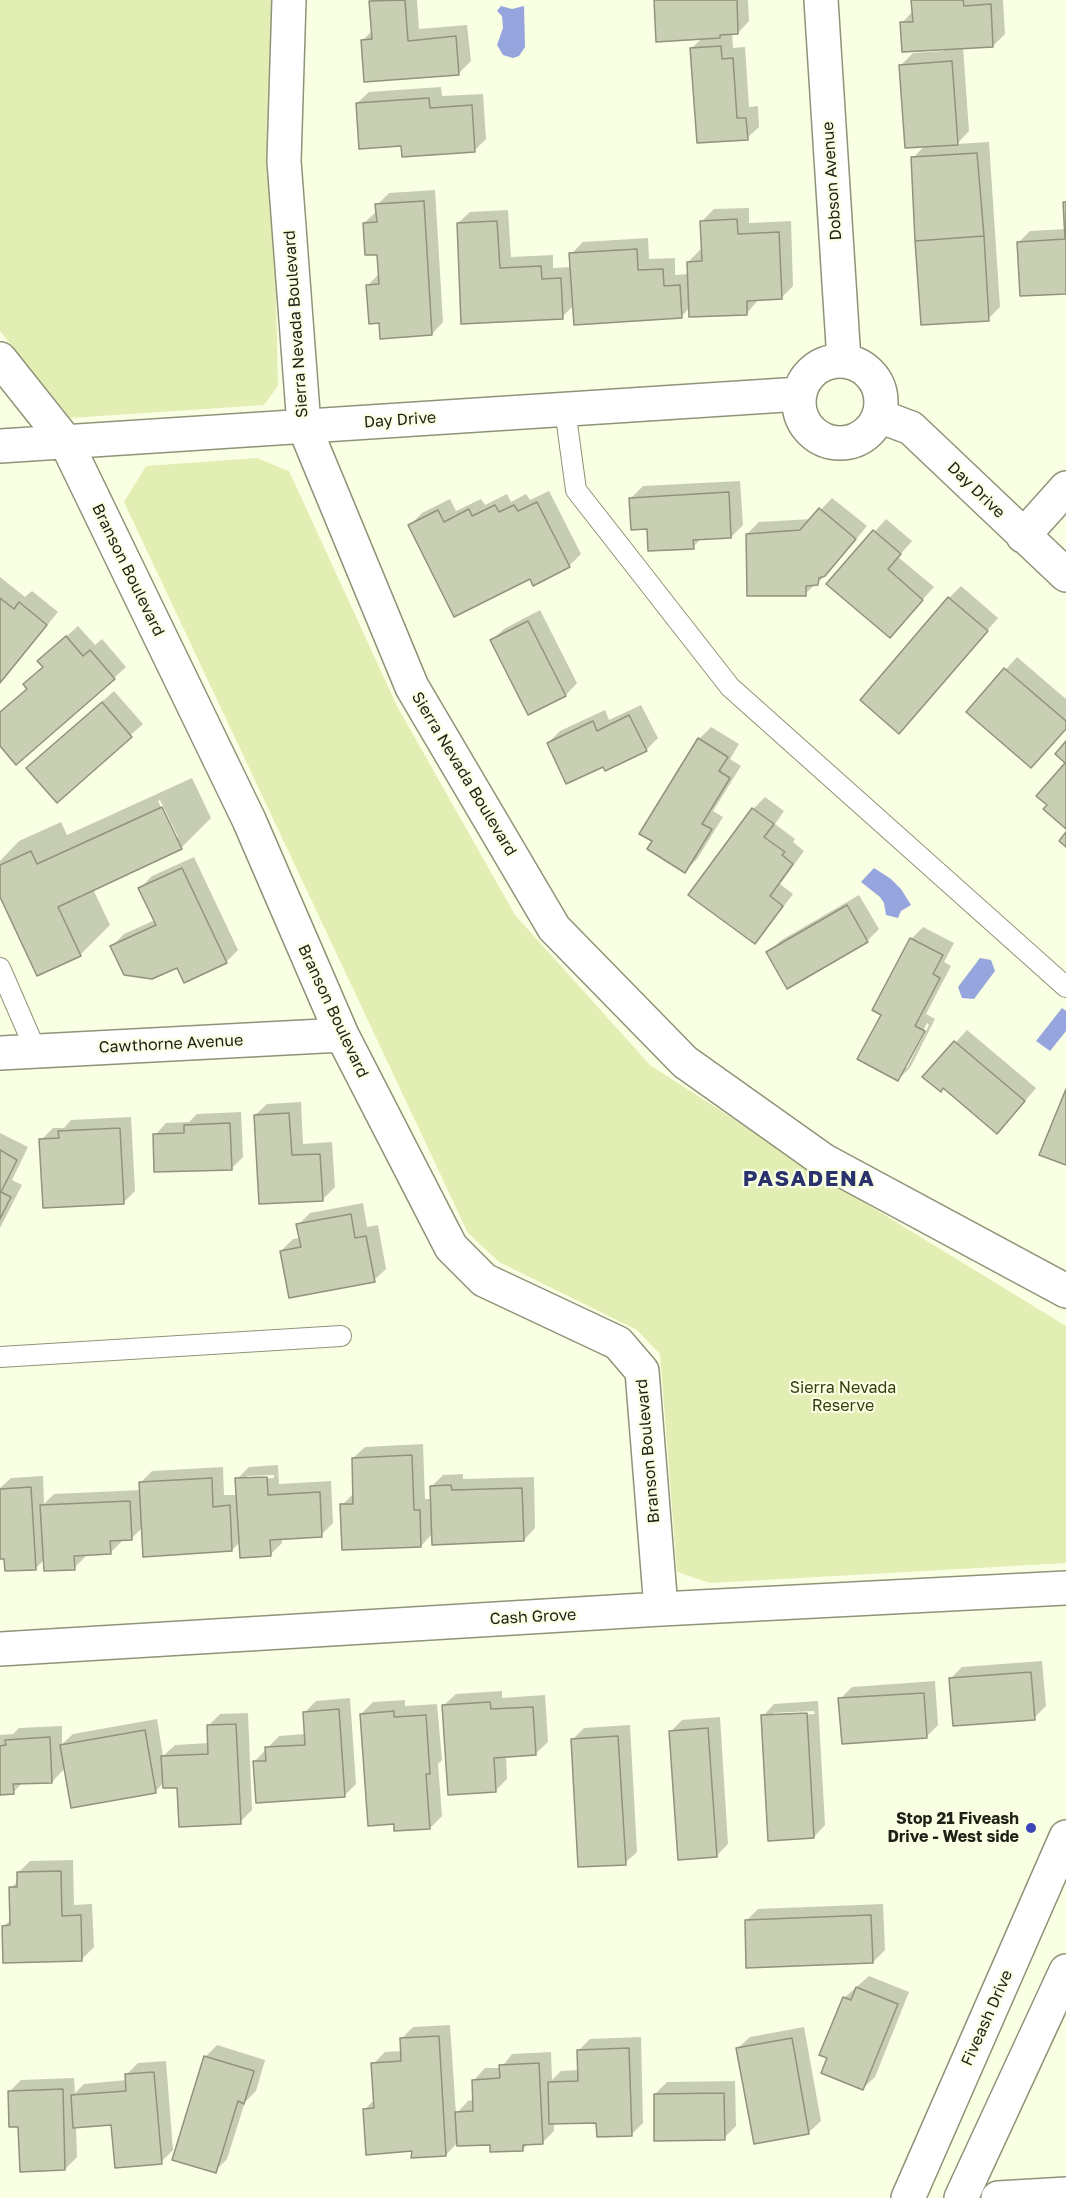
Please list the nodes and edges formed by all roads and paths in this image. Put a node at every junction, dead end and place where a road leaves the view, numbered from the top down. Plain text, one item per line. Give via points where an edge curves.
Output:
1 (289, 0) edge
2 (821, 0) edge
3 (0, 359) edge
4 (844, 361) junction
5 (800, 394) junction
6 (565, 409) junction
7 (879, 416) junction
8 (304, 426) junction
9 (66, 442) junction
10 (0, 446) edge
11 (1066, 488) edge
12 (1023, 536) junction
13 (1066, 575) edge
14 (0, 968) edge
15 (1066, 987) edge
16 (342, 1035) junction
17 (36, 1051) junction
18 (0, 1053) edge
19 (1066, 1291) edge
20 (341, 1336) dead end
21 (0, 1357) edge
22 (1066, 1588) edge
23 (661, 1609) junction
24 (0, 1649) edge
25 (1066, 1837) edge
26 (1066, 1971) edge
27 (1066, 2194) edge
28 (908, 2198) edge
29 (961, 2198) edge
30 (998, 2198) edge

1 - 8 street, Sierra Nevada Boulevard via 284,161
2 - 4 street, Dobson Avenue
3 - 9 street, Branson Boulevard
4 - 5 street via 820,366 811,373
4 - 7 street via 867,370 875,380 880,391
5 - 6 street, Day Drive
5 - 7 street via 803,421 817,435 836,443 862,436
6 - 8 street, Day Drive
6 - 15 lane via 576,490 730,687
7 - 12 street, Day Drive via 911,428
8 - 9 street, Day Drive
8 - 19 street, Sierra Nevada Boulevard via 412,687 554,928 686,1062 805,1147
9 - 10 street, Day Drive
9 - 16 street, Branson Boulevard via 249,820
11 - 12 street
12 - 13 street, Day Drive
14 - 17 lane
16 - 17 street, Cawthorne Avenue
16 - 23 street, Branson Boulevard via 451,1247 484,1280 618,1343 642,1371
17 - 18 street, Cawthorne Avenue
20 - 21 lane
22 - 23 street, Cash Grove
23 - 24 street, Cash Grove
25 - 28 street, Fiveash Drive
26 - 29 street
27 - 30 street

